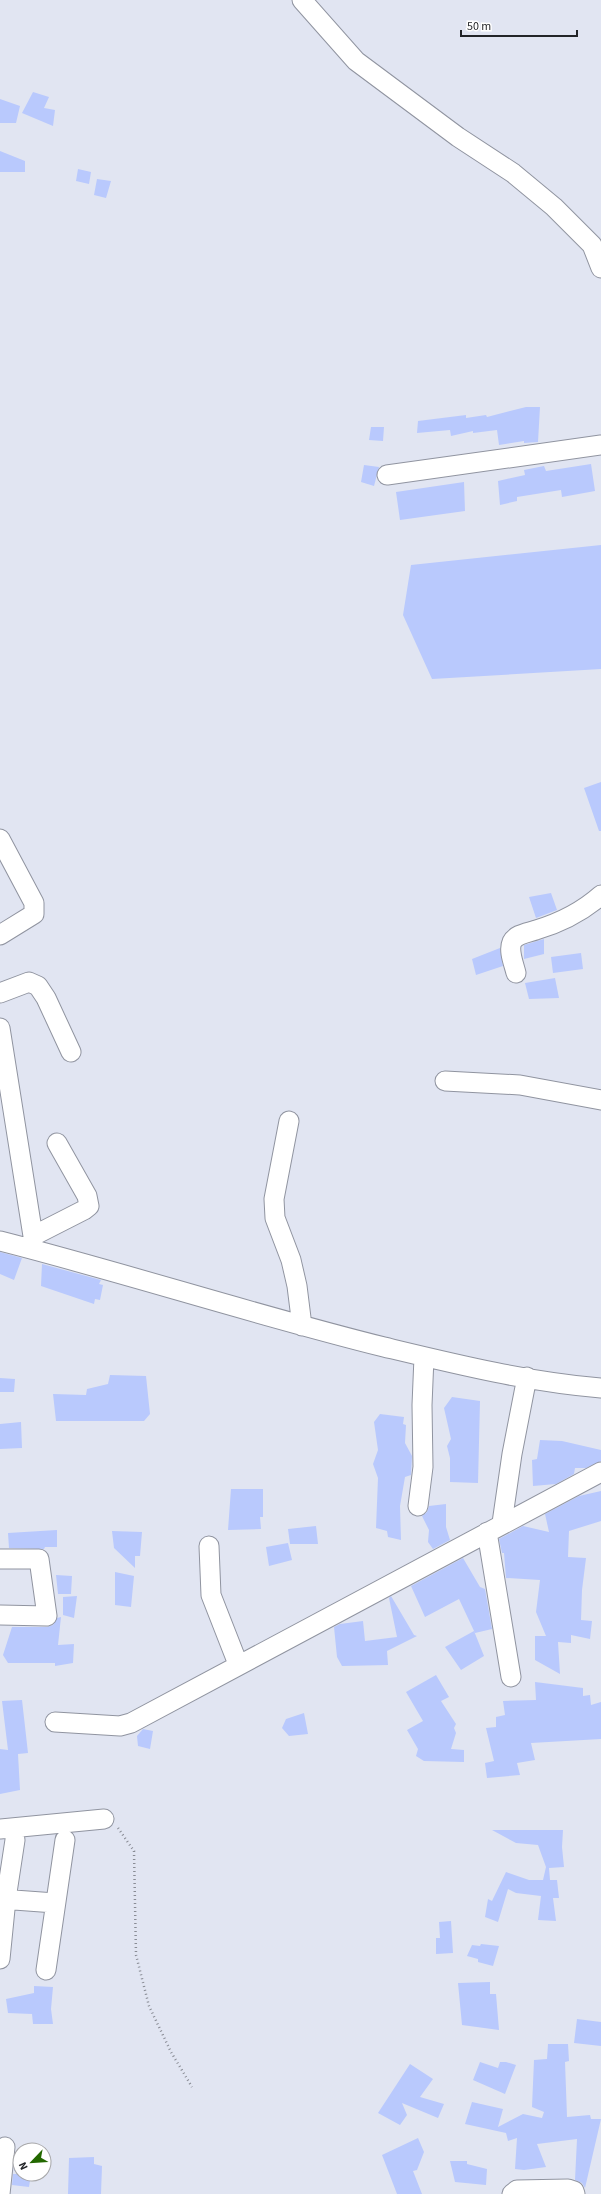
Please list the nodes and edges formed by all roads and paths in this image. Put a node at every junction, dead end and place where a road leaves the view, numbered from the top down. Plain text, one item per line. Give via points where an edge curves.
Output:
1 (302, 0) edge
2 (601, 268) edge
3 (601, 444) edge
4 (387, 475) dead end
5 (0, 839) edge
6 (601, 896) edge
7 (0, 935) edge
8 (516, 973) dead end
9 (0, 994) edge
10 (0, 1028) edge
11 (71, 1052) dead end
12 (445, 1081) dead end
13 (601, 1100) edge
14 (289, 1121) dead end
15 (57, 1143) dead end
16 (0, 1241) edge
17 (33, 1242) junction
18 (302, 1326) junction
19 (424, 1357) junction
20 (527, 1377) junction
21 (601, 1388) edge
22 (601, 1472) edge
23 (418, 1506) dead end
24 (494, 1528) junction
25 (209, 1546) dead end
26 (0, 1559) edge
27 (0, 1615) edge
28 (238, 1664) junction
29 (511, 1677) dead end
30 (55, 1722) dead end
31 (104, 1819) joint
32 (0, 1829) edge
33 (15, 1840) dead end
34 (65, 1840) dead end
35 (3, 1899) edge
36 (55, 1903) junction
37 (0, 1959) edge
38 (46, 1970) dead end
39 (192, 2087) dead end
40 (5, 2146) dead end
41 (0, 2194) edge
42 (512, 2194) edge
43 (575, 2194) edge

1 - 2 street via 356,61 458,137 513,173 554,207 592,244
3 - 4 street
5 - 7 street via 34,903 34,914
6 - 8 street via 576,913 517,936 511,943
9 - 11 street via 29,982 38,986
10 - 17 street
12 - 13 street via 520,1085
14 - 18 street via 274,1199 275,1218 291,1260
15 - 17 street via 87,1196 89,1206
16 - 17 street
17 - 18 street
18 - 19 street
19 - 20 street
19 - 23 street via 424,1466
20 - 21 street
20 - 24 street
22 - 24 street
24 - 28 street
24 - 29 street
25 - 28 street via 211,1595
26 - 27 street via 39,1559 47,1616
28 - 30 street via 131,1723 120,1726
31 - 32 street
31 - 39 path via 119,1829 134,1851 136,1955 149,2006 171,2052
33 - 35 street
34 - 36 street
35 - 36 street
35 - 37 street
36 - 38 street
40 - 41 street
42 - 43 street via 517,2190 568,2189

